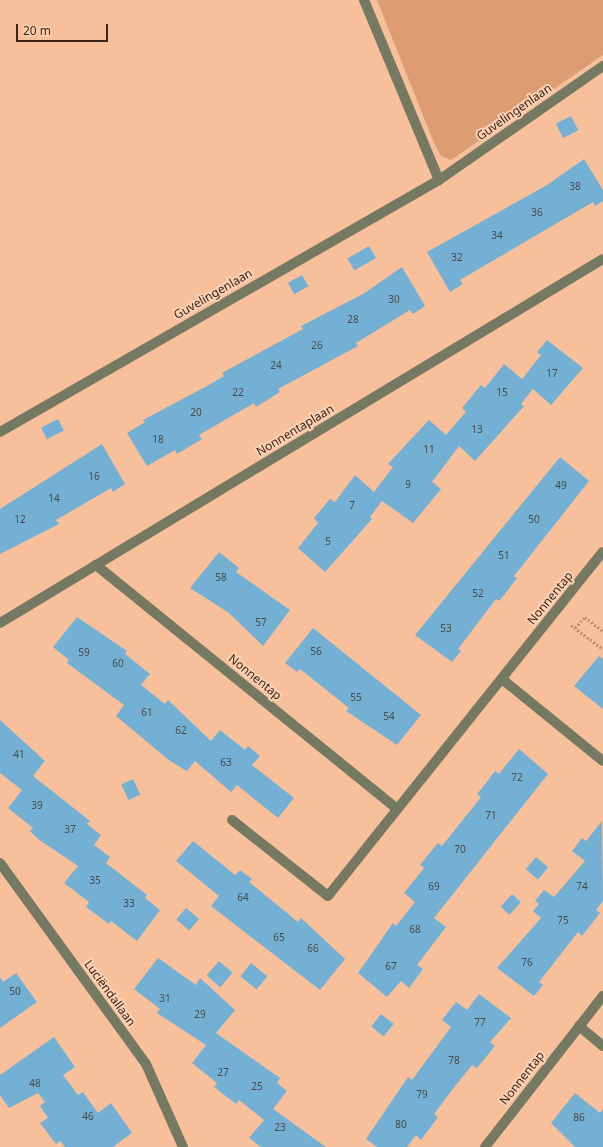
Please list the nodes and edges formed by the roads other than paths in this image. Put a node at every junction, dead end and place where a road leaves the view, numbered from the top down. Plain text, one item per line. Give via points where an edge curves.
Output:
1 (364, 0) edge
2 (603, 66) edge
3 (439, 180) junction
4 (603, 259) edge
5 (0, 432) edge
6 (603, 552) edge
7 (96, 565) junction
8 (0, 623) edge
9 (502, 679) junction
10 (603, 761) edge
11 (397, 808) junction
12 (232, 820) dead end
13 (0, 863) edge
14 (603, 996) edge
15 (579, 1026) junction
16 (603, 1046) edge
17 (183, 1147) edge
18 (485, 1147) edge

1 - 3 street
2 - 3 street, Guvelingenlaan
3 - 5 street, Guvelingenlaan
4 - 7 street, Nonnentaplaan
6 - 9 street, Nonnentap
7 - 8 street, Nonnentaplaan
7 - 11 street, Nonnentap
9 - 10 street
9 - 11 street, Nonnentap
11 - 12 street, Nonnentap via 328,896
13 - 17 street, Luciëndallaan via 146,1064
14 - 15 street, Nonnentap
15 - 16 street
15 - 18 street, Nonnentap

